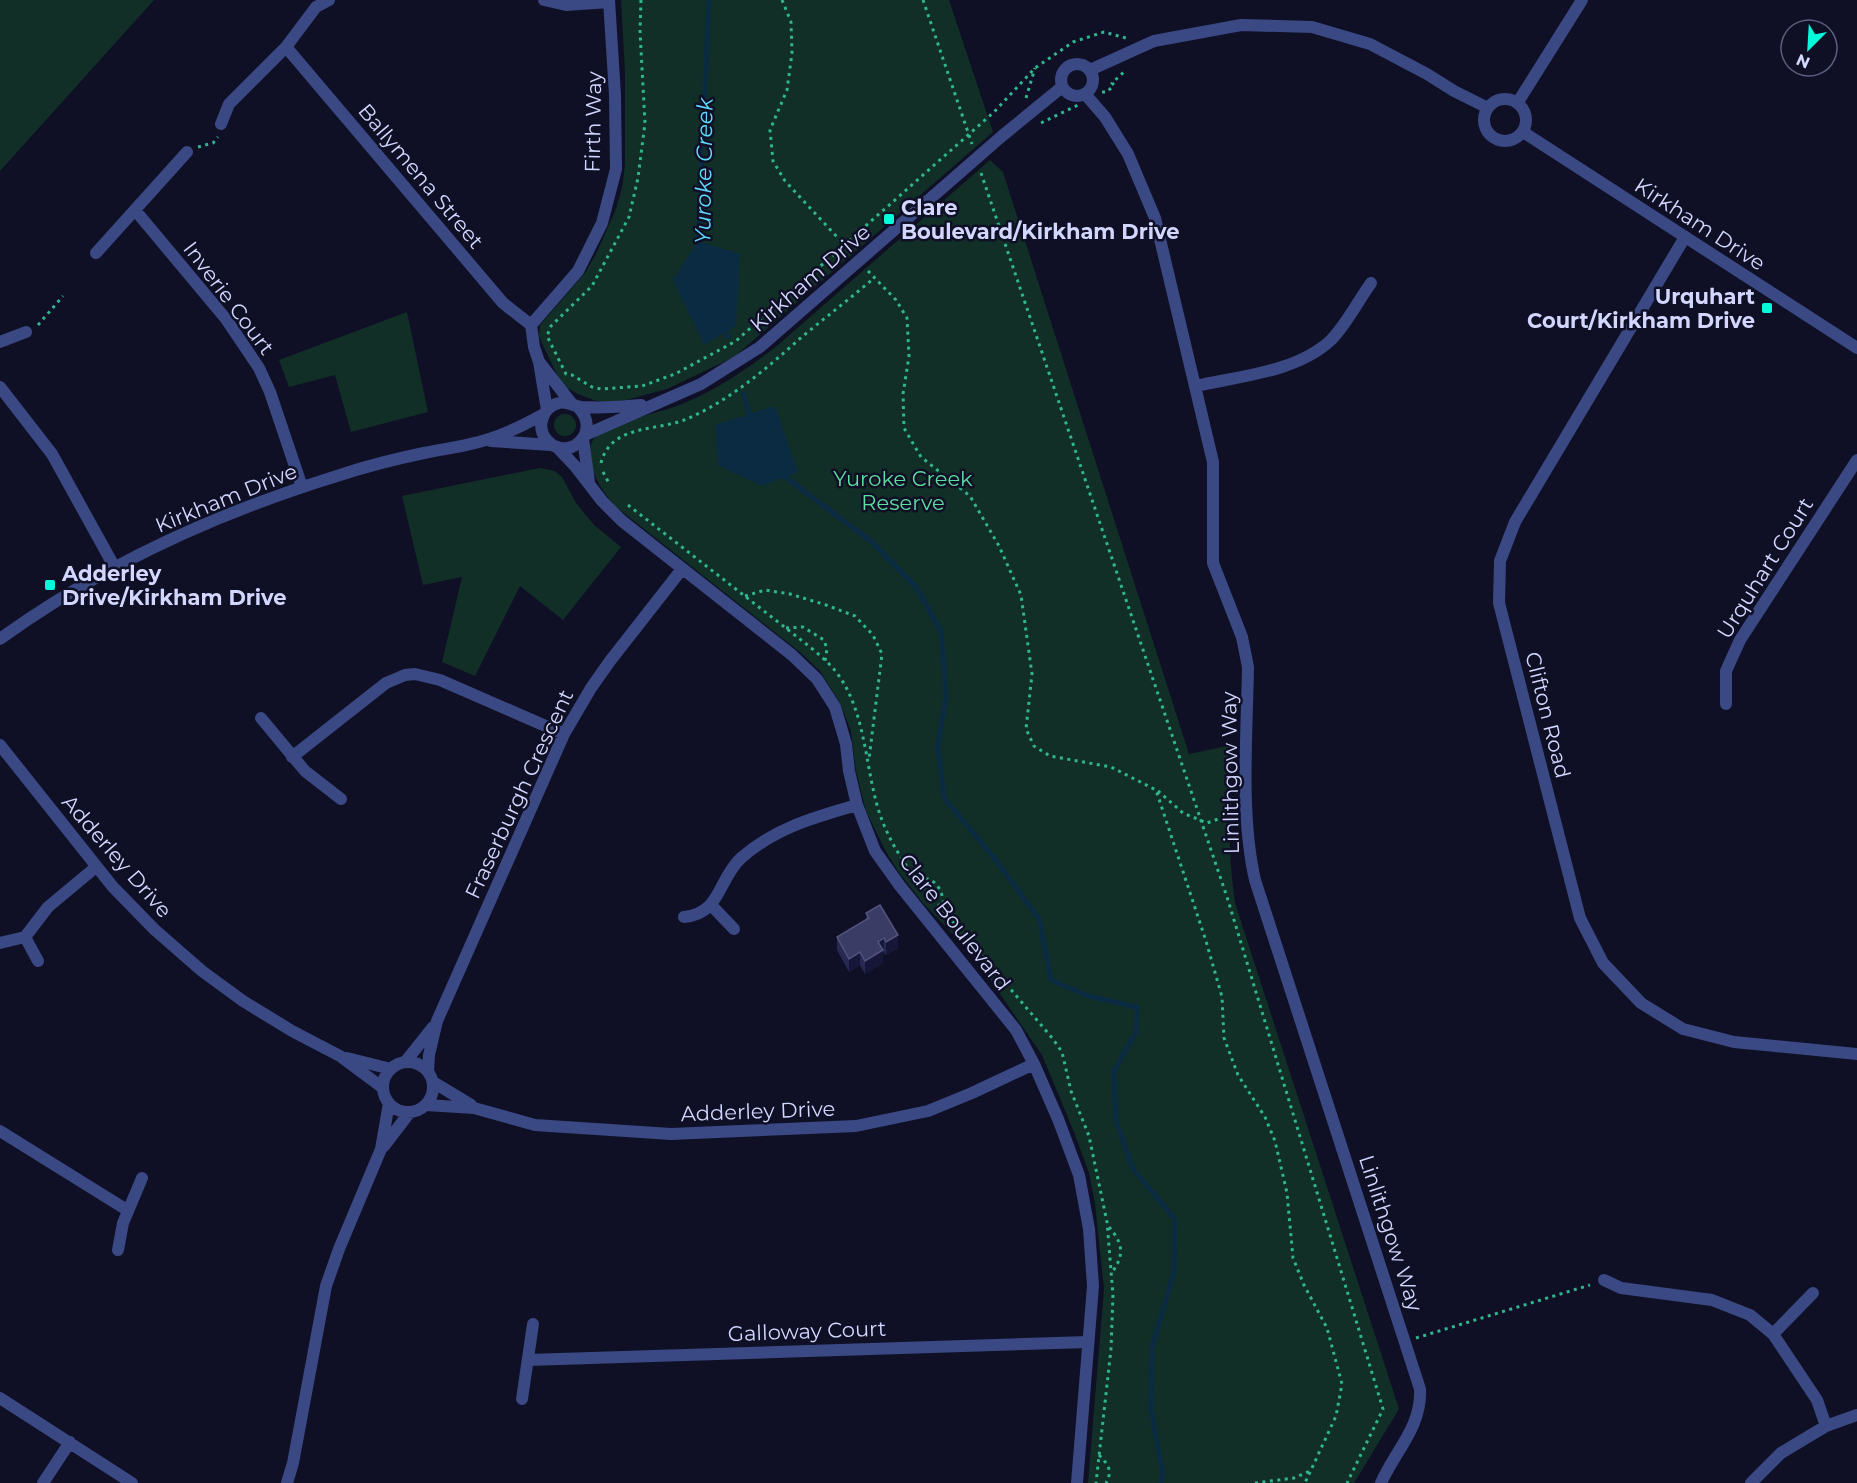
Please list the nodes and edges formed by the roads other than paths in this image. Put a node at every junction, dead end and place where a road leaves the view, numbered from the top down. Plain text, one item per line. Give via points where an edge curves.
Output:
1 (329, 0) edge
2 (544, 0) edge
3 (1582, 0) edge
4 (609, 1) edge
5 (286, 47) junction
6 (1090, 70) junction
7 (1062, 87) junction
8 (1085, 94) junction
9 (1518, 102) junction
10 (1488, 108) junction
11 (220, 124) road end
12 (1523, 132) junction
13 (187, 152) road end
14 (135, 210) junction
15 (1685, 237) junction
16 (96, 253) dead end
17 (1371, 283) dead end
18 (531, 325) junction
19 (26, 332) road end
20 (0, 342) edge
21 (1857, 348) edge
22 (539, 362) junction
23 (1196, 386) junction
24 (0, 387) edge
25 (575, 405) junction
26 (651, 405) junction
27 (545, 412) junction
28 (584, 437) junction
29 (486, 440) junction
30 (554, 446) junction
31 (1857, 460) edge
32 (589, 483) junction
33 (302, 487) junction
34 (115, 568) junction
35 (682, 569) junction
36 (0, 639) edge
37 (1726, 704) dead end
38 (261, 718) dead end
39 (564, 734) junction
40 (0, 745) edge
41 (292, 757) junction
42 (341, 799) dead end
43 (857, 805) junction
44 (96, 867) junction
45 (711, 905) junction
46 (684, 917) dead end
47 (734, 929) dead end
48 (25, 937) junction
49 (0, 943) edge
50 (38, 961) dead end
51 (437, 1021) junction
52 (1857, 1054) edge
53 (340, 1056) junction
54 (406, 1061) junction
55 (1034, 1064) junction
56 (391, 1069) junction
57 (431, 1077) junction
58 (383, 1088) junction
59 (389, 1103) junction
60 (426, 1104) junction
61 (474, 1108) junction
62 (410, 1112) junction
63 (0, 1131) edge
64 (381, 1149) junction
65 (142, 1178) dead end
66 (127, 1210) junction
67 (118, 1250) dead end
68 (1604, 1280) road end
69 (1813, 1293) dead end
70 (533, 1324) dead end
71 (1773, 1334) junction
72 (1088, 1342) junction
73 (528, 1360) junction
74 (0, 1398) edge
75 (522, 1399) dead end
76 (1857, 1415) edge
77 (1826, 1426) junction
78 (70, 1442) junction
79 (43, 1483) edge
80 (132, 1483) edge
81 (287, 1483) edge
82 (1077, 1483) edge
83 (1381, 1483) edge
84 (1751, 1483) edge

1 - 5 street via 316,7
2 - 4 street via 567,5
3 - 9 street
4 - 18 street, Firth Way via 616,168 602,223 578,271
5 - 11 street via 229,104
5 - 18 street, Ballymena Street via 502,303
6 - 7 street via 1079,64 1066,67 1061,74
6 - 8 street via 1092,86
6 - 10 street via 1154,41 1241,25 1312,27 1370,44
7 - 8 street via 1072,96
7 - 26 street, Kirkham Drive via 789,323 741,360 701,384
8 - 23 street, Linlithgow Way via 1128,154 1146,194
9 - 10 street via 1500,99
9 - 12 street via 1526,113
10 - 12 street via 1484,118 1486,129 1494,138 1513,140
12 - 15 street, Kirkham Drive
13 - 14 street
14 - 16 street
14 - 33 street, Inverie Court via 226,319 259,368
15 - 21 street, Kirkham Drive
15 - 52 street, Clifton Road via 1515,522 1500,561 1499,603 1580,918 1603,963 1641,1003 1683,1029 1734,1042
17 - 23 street via 1333,338 1317,352 1279,368
18 - 22 street
19 - 20 street
22 - 25 street
22 - 27 street
23 - 83 street, Linlithgow Way via 1213,462 1213,563 1242,637 1248,667 1247,795 1252,865 1420,1389 1413,1428
24 - 34 street via 52,454
25 - 26 street, Kirkham Drive
25 - 27 street via 559,403
25 - 28 street via 587,420
26 - 28 street, Kirkham Drive
27 - 29 street, Kirkham Drive
27 - 30 street via 541,427
28 - 30 street via 572,447
28 - 32 street, Clare Boulevard
29 - 30 street, Kirkham Drive
29 - 33 street, Kirkham Drive via 416,454
30 - 32 street, Clare Boulevard
31 - 37 street, Urquhart Court via 1740,640 1726,671
32 - 35 street, Clare Boulevard via 611,512
33 - 34 street, Kirkham Drive via 189,531
34 - 36 street, Kirkham Drive
35 - 39 street, Fraserburgh Crescent via 603,670
35 - 43 street, Clare Boulevard via 817,679 840,719
38 - 41 street
39 - 41 street via 440,680 415,674 386,683
39 - 51 street, Fraserburgh Crescent
40 - 44 street, Adderley Drive
41 - 42 street
43 - 45 street via 802,821 767,838 729,872
43 - 55 street, Clare Boulevard via 874,851 1016,1030
44 - 48 street via 48,907
44 - 53 street, Adderley Drive via 155,930 210,977 266,1016
45 - 46 street via 702,913
45 - 47 street
48 - 49 street
48 - 50 street
51 - 54 street, Fraserburgh Crescent
51 - 57 street, Fraserburgh Crescent via 429,1054
53 - 56 street, Adderley Drive
53 - 58 street, Adderley Drive
54 - 56 street
54 - 57 street via 422,1065
55 - 61 street, Adderley Drive via 928,1111 856,1126 671,1134 536,1125
55 - 72 street, Clare Boulevard via 1058,1119 1083,1196 1092,1286
56 - 58 street
57 - 60 street via 431,1098
57 - 61 street, Adderley Drive
58 - 59 street
59 - 62 street
59 - 64 street
60 - 61 street, Adderley Drive
60 - 62 street
62 - 64 street
63 - 66 street
64 - 81 street via 326,1286
65 - 66 street
66 - 67 street
68 - 71 street via 1621,1288 1712,1300 1750,1315
69 - 71 street
70 - 73 street
71 - 77 street via 1817,1400
72 - 73 street, Galloway Court
72 - 82 street, Clare Boulevard
73 - 75 street
74 - 78 street
76 - 77 street
77 - 84 street via 1781,1453
78 - 79 street
78 - 80 street

